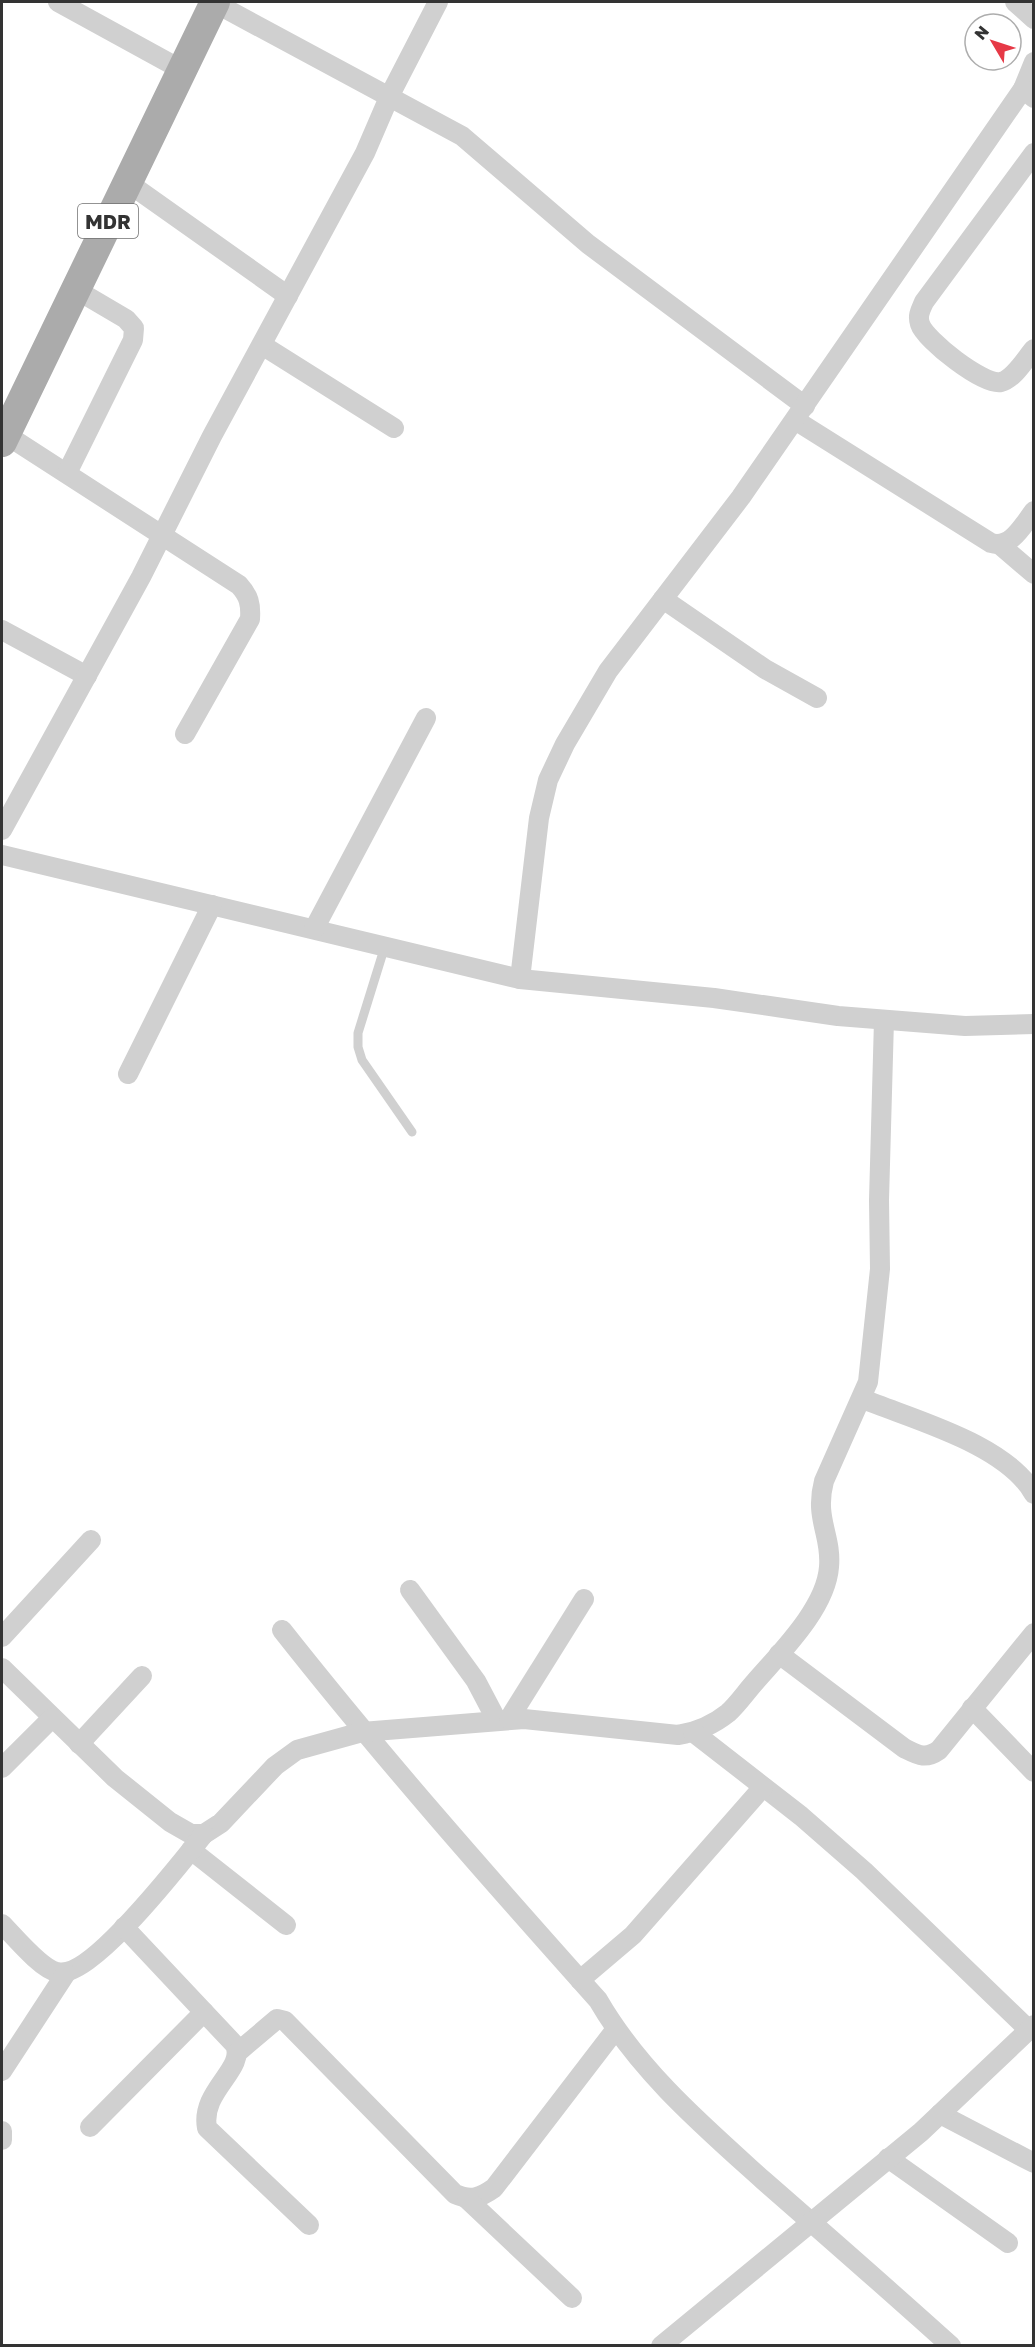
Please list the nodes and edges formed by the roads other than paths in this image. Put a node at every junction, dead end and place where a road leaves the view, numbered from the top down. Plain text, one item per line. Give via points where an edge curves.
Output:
1 (58, 2) edge
2 (215, 2) edge
3 (438, 2) edge
4 (1015, 2) edge
5 (1034, 19) edge
6 (1034, 62) edge
7 (182, 70) junction
8 (1028, 93) edge
9 (390, 95) junction
10 (1034, 153) edge
11 (127, 182) junction
12 (75, 289) junction
13 (288, 296) junction
14 (262, 345) junction
15 (1034, 349) edge
16 (800, 413) junction
17 (394, 428) dead end
18 (3, 438) edge
19 (67, 473) junction
20 (1034, 510) edge
21 (163, 535) junction
22 (1000, 545) junction
23 (1034, 574) edge
24 (663, 599) junction
25 (2, 630) edge
26 (87, 676) junction
27 (817, 698) dead end
28 (426, 718) dead end
29 (184, 734) dead end
30 (2, 830) edge
31 (2, 855) edge
32 (212, 905) junction
33 (314, 929) junction
34 (385, 946) junction
35 (520, 979) junction
36 (884, 1020) junction
37 (1034, 1024) edge
38 (128, 1074) dead end
39 (412, 1132) dead end
40 (862, 1399) junction
41 (1034, 1494) edge
42 (91, 1540) dead end
43 (410, 1590) dead end
44 (584, 1599) dead end
45 (282, 1630) dead end
46 (1034, 1633) edge
47 (2, 1637) edge
48 (779, 1654) junction
49 (2, 1668) edge
50 (142, 1676) dead end
51 (972, 1708) junction
52 (52, 1718) junction
53 (503, 1719) junction
54 (362, 1732) junction
55 (693, 1732) junction
56 (79, 1744) junction
57 (2, 1768) edge
58 (1034, 1772) edge
59 (763, 1787) junction
60 (204, 1834) junction
61 (191, 1850) junction
62 (2, 1924) edge
63 (286, 1925) dead end
64 (124, 1928) junction
65 (66, 1973) junction
66 (580, 1980) junction
67 (204, 2012) junction
68 (1031, 2027) edge
69 (616, 2029) junction
70 (238, 2052) junction
71 (2, 2071) edge
72 (940, 2114) junction
73 (90, 2127) dead end
74 (2, 2131) edge
75 (2, 2140) edge
76 (888, 2158) junction
77 (1034, 2163) edge
78 (467, 2199) junction
79 (810, 2222) junction
80 (309, 2225) dead end
81 (1008, 2242) dead end
82 (572, 2298) dead end
83 (664, 2345) edge
84 (951, 2346) edge

1 - 7 street
2 - 7 main road, MDR
2 - 9 street
3 - 9 street
4 - 5 street
6 - 8 street
7 - 11 main road, MDR
8 - 16 street
9 - 13 street via 365,153
9 - 16 street via 462,136 604,257
10 - 15 street via 918,314 925,333 990,382 1010,377
11 - 12 main road, MDR
11 - 13 street
12 - 18 main road, MDR
12 - 19 street via 126,319 134,328 133,340
13 - 14 street
14 - 17 street
14 - 21 street
16 - 22 street via 991,543
16 - 24 street
18 - 19 street
19 - 21 street
20 - 22 street via 1016,534
21 - 26 street
21 - 29 street via 239,585 251,606 250,619
22 - 23 street
24 - 27 street via 765,669
24 - 35 street via 602,680 549,780 539,818
25 - 26 street
26 - 30 street
28 - 33 street
31 - 32 street
32 - 33 street
32 - 38 street
33 - 34 street
34 - 35 street
34 - 39 lane via 358,1033 358,1047 362,1060
35 - 36 street
36 - 37 street via 964,1026
36 - 40 street via 880,1269 868,1382
40 - 41 street via 996,1455
40 - 48 street via 819,1498 830,1566 826,1583 811,1613
42 - 47 street
43 - 53 street
44 - 53 street
45 - 54 street
46 - 51 street
48 - 51 street via 921,1757 939,1750
48 - 55 street via 728,1713
49 - 52 street
50 - 56 street
51 - 58 street
52 - 56 street
52 - 57 street
53 - 54 street
53 - 55 street via 678,1735
54 - 60 street via 297,1750
54 - 66 street
55 - 59 street
56 - 60 street via 170,1822 191,1834
59 - 66 street via 633,1935
59 - 68 street via 864,1871
60 - 61 street
61 - 63 street
61 - 64 street
62 - 65 street via 43,1965
64 - 65 street via 81,1966
64 - 67 street
65 - 71 street
66 - 69 street
67 - 70 street
67 - 73 street
68 - 72 street
69 - 78 street via 494,2188 482,2197
69 - 79 street via 653,2077
70 - 78 street via 269,2024 277,2019 285,2021 455,2194
70 - 80 street via 236,2061 208,2100 207,2128
72 - 76 street
72 - 77 street
74 - 75 street
76 - 79 street
76 - 81 street
78 - 82 street
79 - 83 street
79 - 84 street

